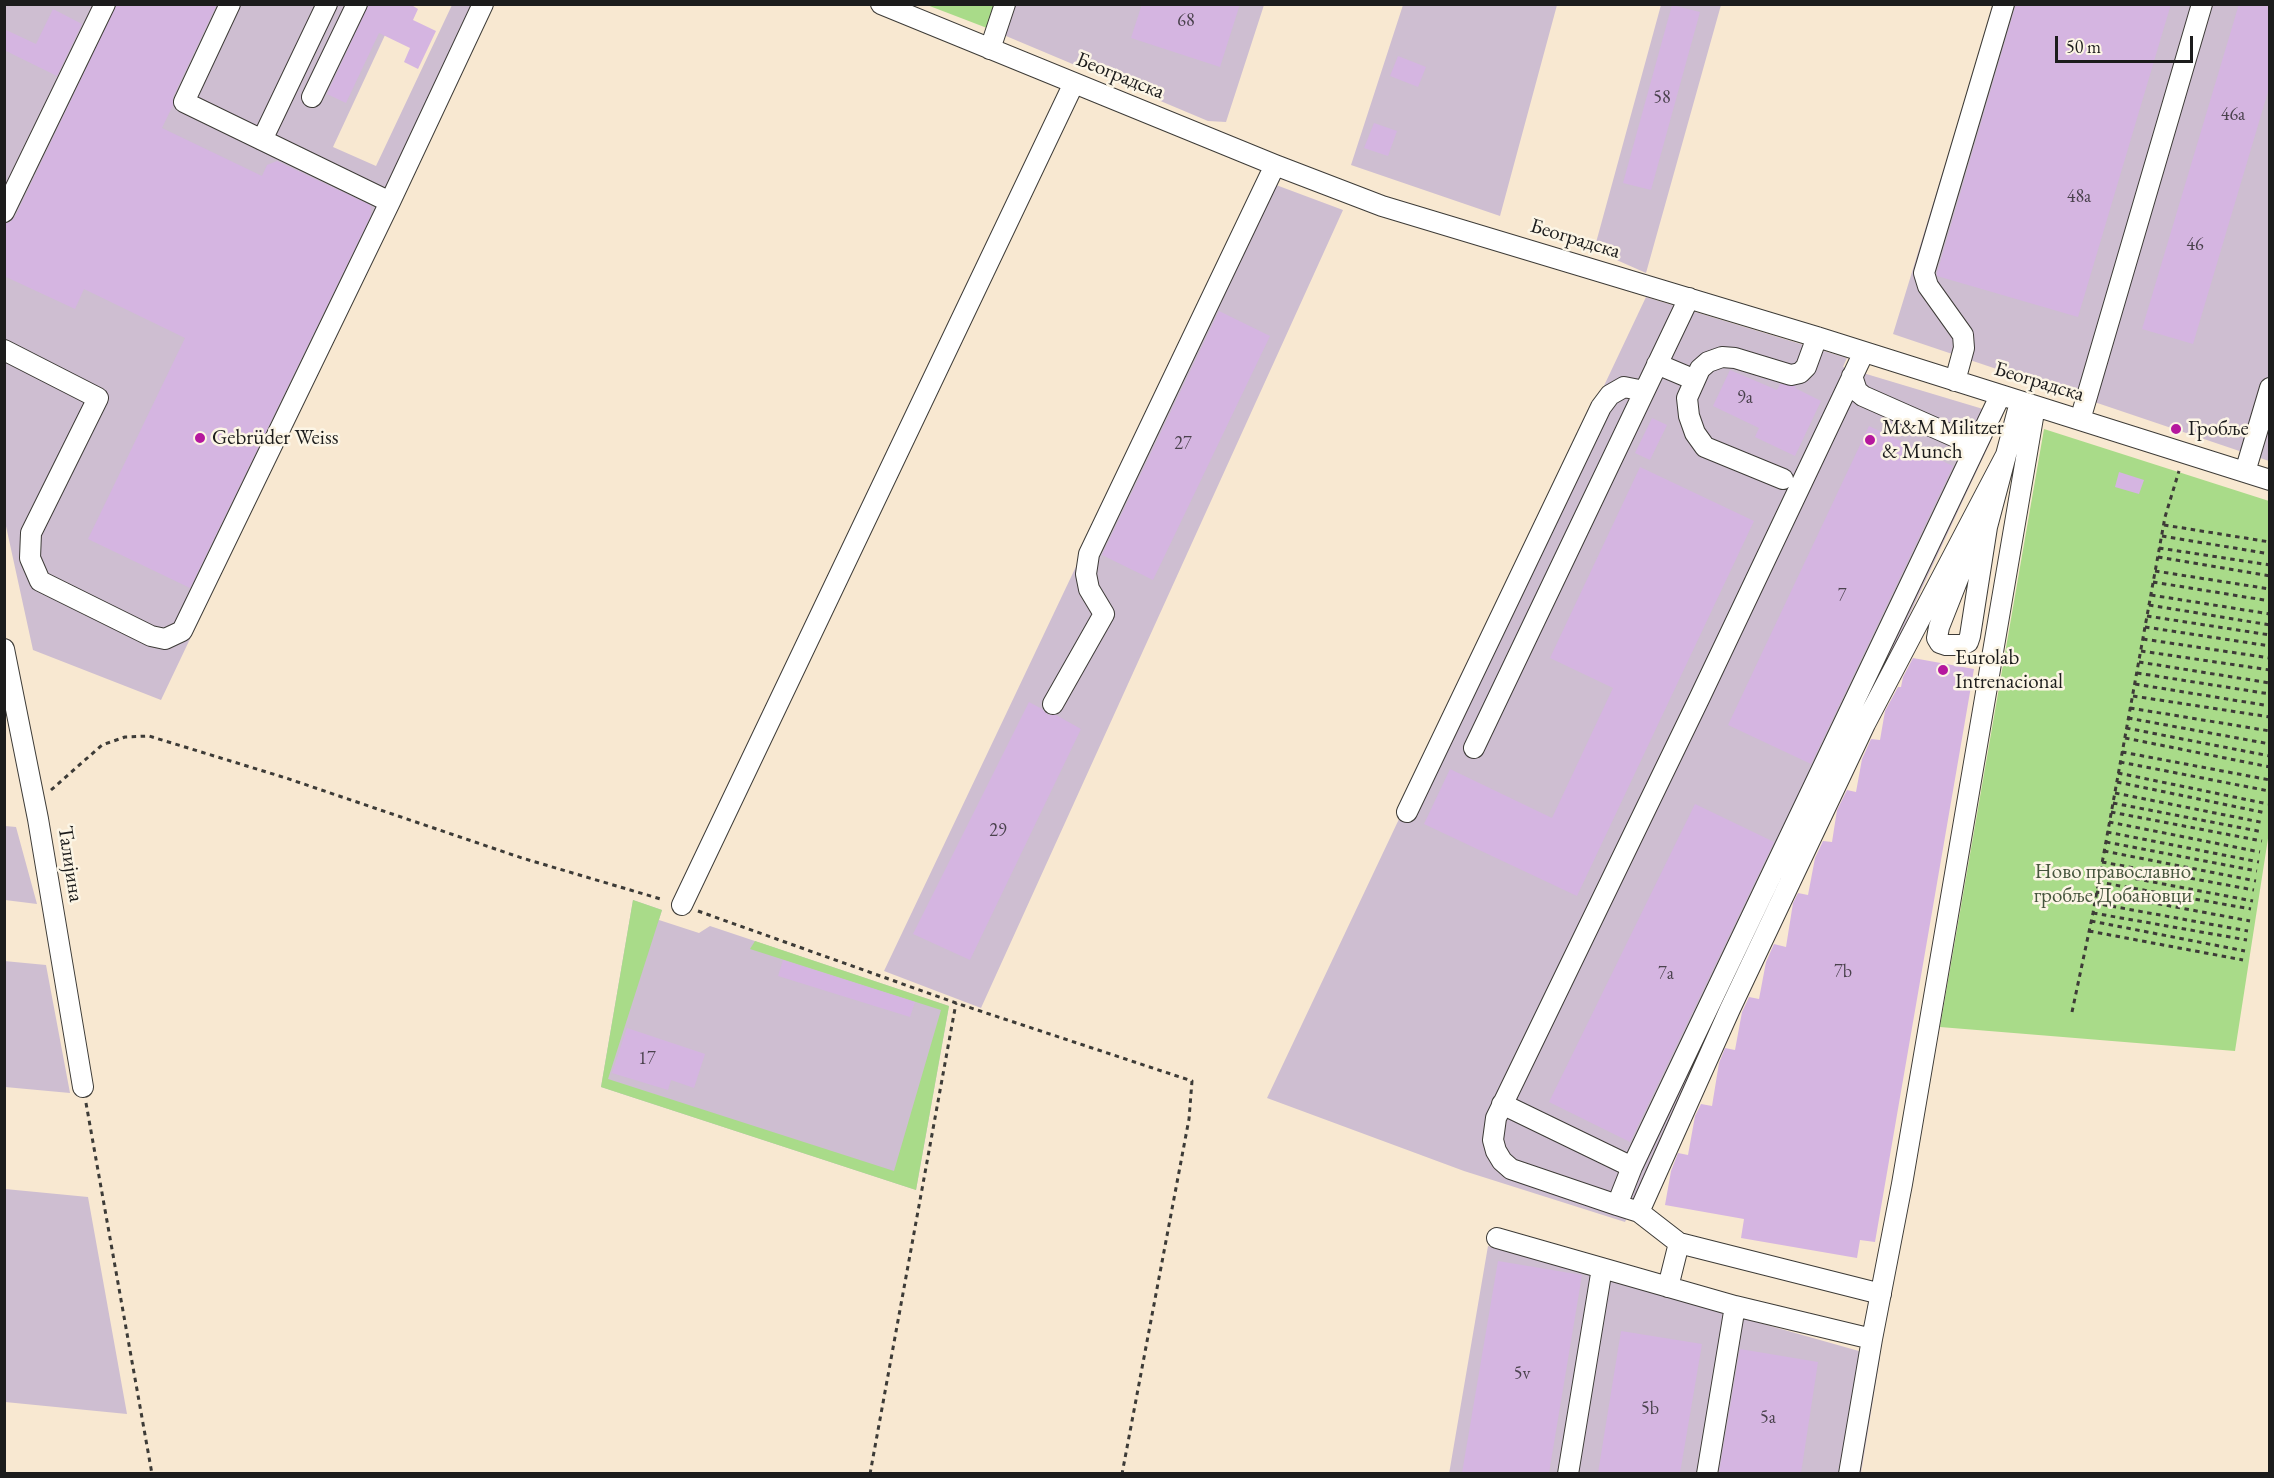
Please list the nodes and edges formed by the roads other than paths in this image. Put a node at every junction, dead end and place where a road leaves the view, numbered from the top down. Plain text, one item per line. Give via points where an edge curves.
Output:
1 (105, 4) edge
2 (230, 4) edge
3 (327, 4) edge
4 (357, 4) edge
5 (483, 4) edge
6 (880, 4) edge
7 (1005, 4) edge
8 (2004, 4) edge
9 (2202, 4) edge
10 (990, 49) junction
11 (1074, 83) junction
12 (312, 98) dead end
13 (262, 140) junction
14 (1275, 165) junction
15 (390, 202) junction
16 (4, 212) edge
17 (1689, 298) junction
18 (1817, 337) junction
19 (4, 350) edge
20 (1864, 352) junction
21 (1657, 364) junction
22 (1852, 376) junction
23 (1695, 380) junction
24 (1955, 381) junction
25 (2270, 388) edge
26 (1644, 391) junction
27 (2000, 396) junction
28 (2027, 404) junction
29 (2080, 420) junction
30 (1976, 446) junction
31 (2006, 455) junction
32 (2245, 472) junction
33 (1783, 479) dead end
34 (2270, 480) edge
35 (1990, 512) junction
36 (4, 649) edge
37 (1053, 704) dead end
38 (1474, 748) dead end
39 (1407, 812) dead end
40 (682, 905) road end
41 (83, 1087) road end
42 (1502, 1104) junction
43 (1632, 1167) junction
44 (1617, 1205) junction
45 (1638, 1212) junction
46 (1497, 1238) dead end
47 (1679, 1243) junction
48 (1602, 1268) junction
49 (1668, 1287) junction
50 (1881, 1294) junction
51 (1735, 1306) junction
52 (1872, 1339) junction
53 (1568, 1473) edge
54 (1707, 1473) edge
55 (1849, 1473) edge

1 - 16 street
2 - 13 street via 184,102
3 - 13 street
4 - 12 street
5 - 15 street
6 - 10 street, Београдска
7 - 10 street
8 - 24 street via 1924,273 1928,286 1963,335 1964,348
9 - 29 street
10 - 11 street, Београдска
11 - 14 street, Београдска
11 - 40 street
13 - 15 street
14 - 17 street, Београдска via 1382,206
14 - 37 street via 1089,554 1087,581 1104,614
15 - 19 street via 182,631 165,639 151,636 40,580 30,558 31,532 98,398
17 - 18 street, Београдска
17 - 21 street
18 - 20 street, Београдска
18 - 23 street via 1800,373 1791,375 1722,357 1708,362
20 - 22 street
20 - 24 street, Београдска
21 - 23 street
21 - 26 street
22 - 30 street via 1863,396
22 - 42 street
23 - 33 street via 1687,398 1689,416 1705,447
24 - 27 street, Београдска
25 - 32 street
26 - 38 street
26 - 39 street via 1624,387 1610,395 1601,407
27 - 28 street, Београдска
27 - 30 street
28 - 29 street, Београдска
28 - 31 street
28 - 50 street via 1904,1173
29 - 32 street, Београдска
30 - 43 street
31 - 35 street
31 - 45 street via 1865,724
32 - 34 street, Београдска
35 - 35 street via 1968,642 1940,643 1939,627 1980,523
36 - 41 street, Талијина via 34,797
42 - 43 street
42 - 44 street via 1493,1140 1502,1161 1511,1168
43 - 44 street
44 - 45 street
45 - 47 street
46 - 48 street
47 - 49 street
47 - 50 street
48 - 49 street
48 - 53 street
49 - 51 street
50 - 52 street
51 - 52 street
51 - 54 street
52 - 55 street

